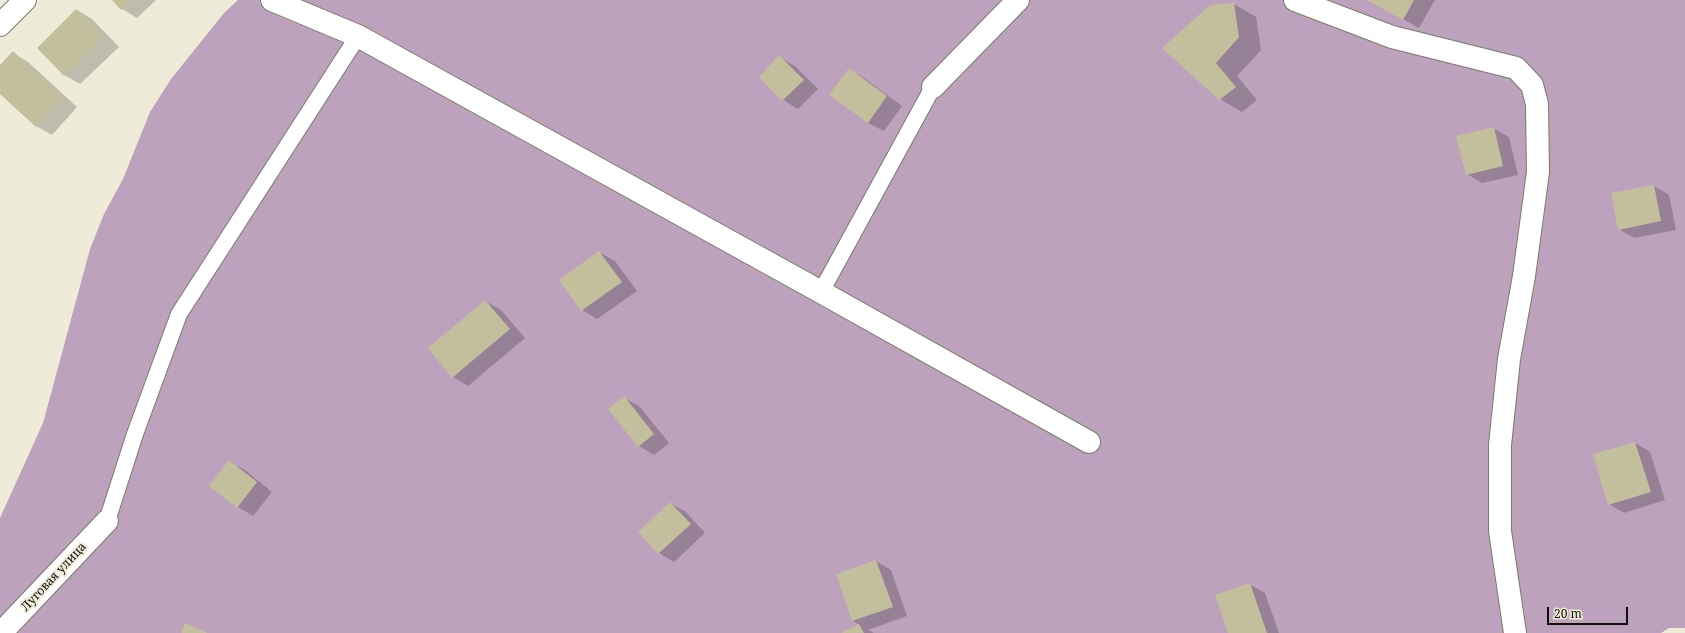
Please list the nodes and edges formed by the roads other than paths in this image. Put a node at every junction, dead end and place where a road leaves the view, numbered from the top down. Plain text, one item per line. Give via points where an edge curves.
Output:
1 (25, 0) edge
2 (272, 0) edge
3 (1018, 0) edge
4 (1301, 1) edge
5 (0, 25) edge
6 (358, 36) junction
7 (933, 87) joint
8 (821, 292) junction
9 (1089, 442) dead end
10 (106, 521) joint
11 (1, 633) edge
12 (1515, 633) edge

1 - 5 street
2 - 6 street
3 - 7 street
4 - 12 street via 1392,37 1516,68 1532,85 1537,104 1538,172 1510,359 1500,446 1500,531
6 - 8 street
6 - 10 lane via 179,314
7 - 8 lane
8 - 9 street
10 - 11 street, Луговая улица

